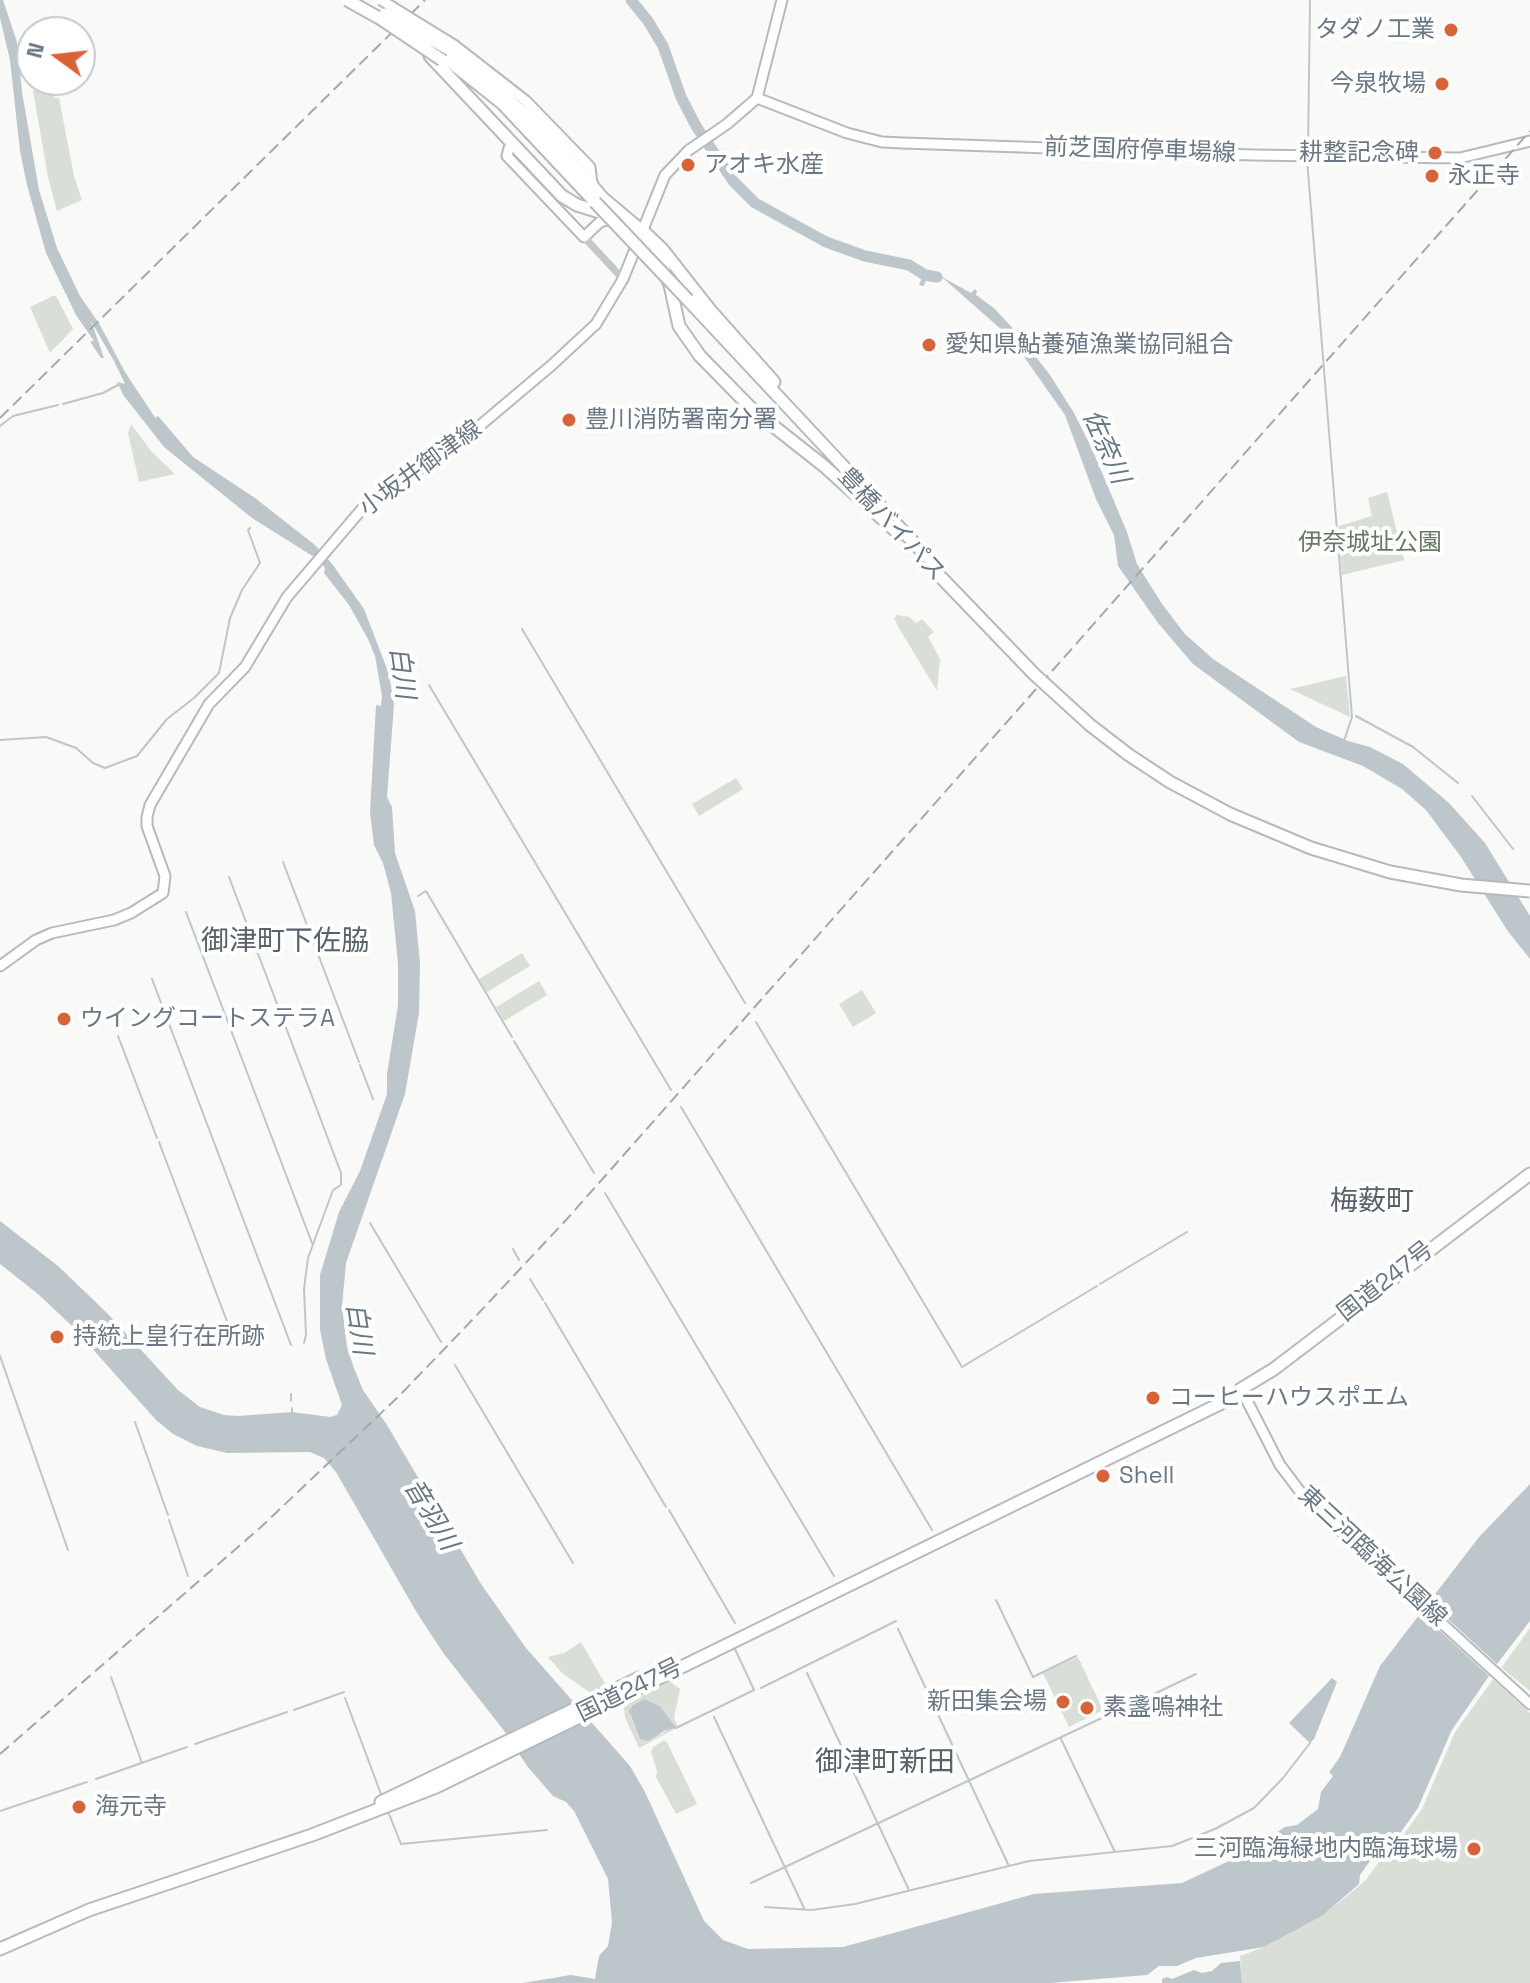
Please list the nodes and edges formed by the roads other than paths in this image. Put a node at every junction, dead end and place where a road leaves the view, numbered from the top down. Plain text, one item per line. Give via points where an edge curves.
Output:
1 (347, 0) edge
2 (381, 0) edge
3 (782, 0) edge
4 (359, 2) edge
5 (446, 55) junction
6 (757, 98) junction
7 (1530, 141) edge
8 (508, 152) dead end
9 (592, 184) junction
10 (616, 219) junction
11 (640, 233) junction
12 (584, 237) junction
13 (623, 279) junction
14 (830, 461) junction
15 (1530, 889) edge
16 (0, 966) edge
17 (1530, 1174) edge
18 (1241, 1389) junction
19 (1530, 1704) edge
20 (506, 1747) junction
21 (0, 1941) edge
22 (0, 1949) edge

1 - 5 highway, 豊橋バイパス, bridge
2 - 5 main road, bridge
3 - 6 main road
4 - 5 highway, 豊橋バイパス, bridge
5 - 9 highway via 531,119
5 - 9 main road via 526,101 590,167
5 - 10 highway via 562,196
5 - 14 highway, 豊橋バイパス, bridge via 594,203
6 - 7 main road, 前芝国府停車場線 via 882,142 1460,158
6 - 11 main road, 小坂井御津線 via 665,175
8 - 12 main road
9 - 11 main road
10 - 11 main road
10 - 12 main road via 605,220
11 - 13 main road, 小坂井御津線
11 - 14 highway via 662,249 759,364
11 - 14 highway via 661,262 679,326 691,345 753,410
12 - 13 street
13 - 16 main road, 小坂井御津線 via 596,324 553,364 470,434 362,509 282,605 245,667 209,704 150,805 147,826 165,876 163,893 114,920 36,940
14 - 15 highway, 豊橋バイパス, bridge via 1059,692 1173,778 1267,827 1352,857 1433,876
14 - 15 highway, 豊橋バイパス, bridge via 1034,674 1129,755 1170,782 1266,831 1350,861 1432,880
17 - 18 highway, 国道247号
18 - 19 main road, 東三河臨海公園線 via 1305,1498
18 - 20 highway, 国道247号
20 - 21 highway, 国道247号 via 367,1808 87,1903
20 - 22 highway, 国道247号 via 436,1787 364,1817 89,1910

